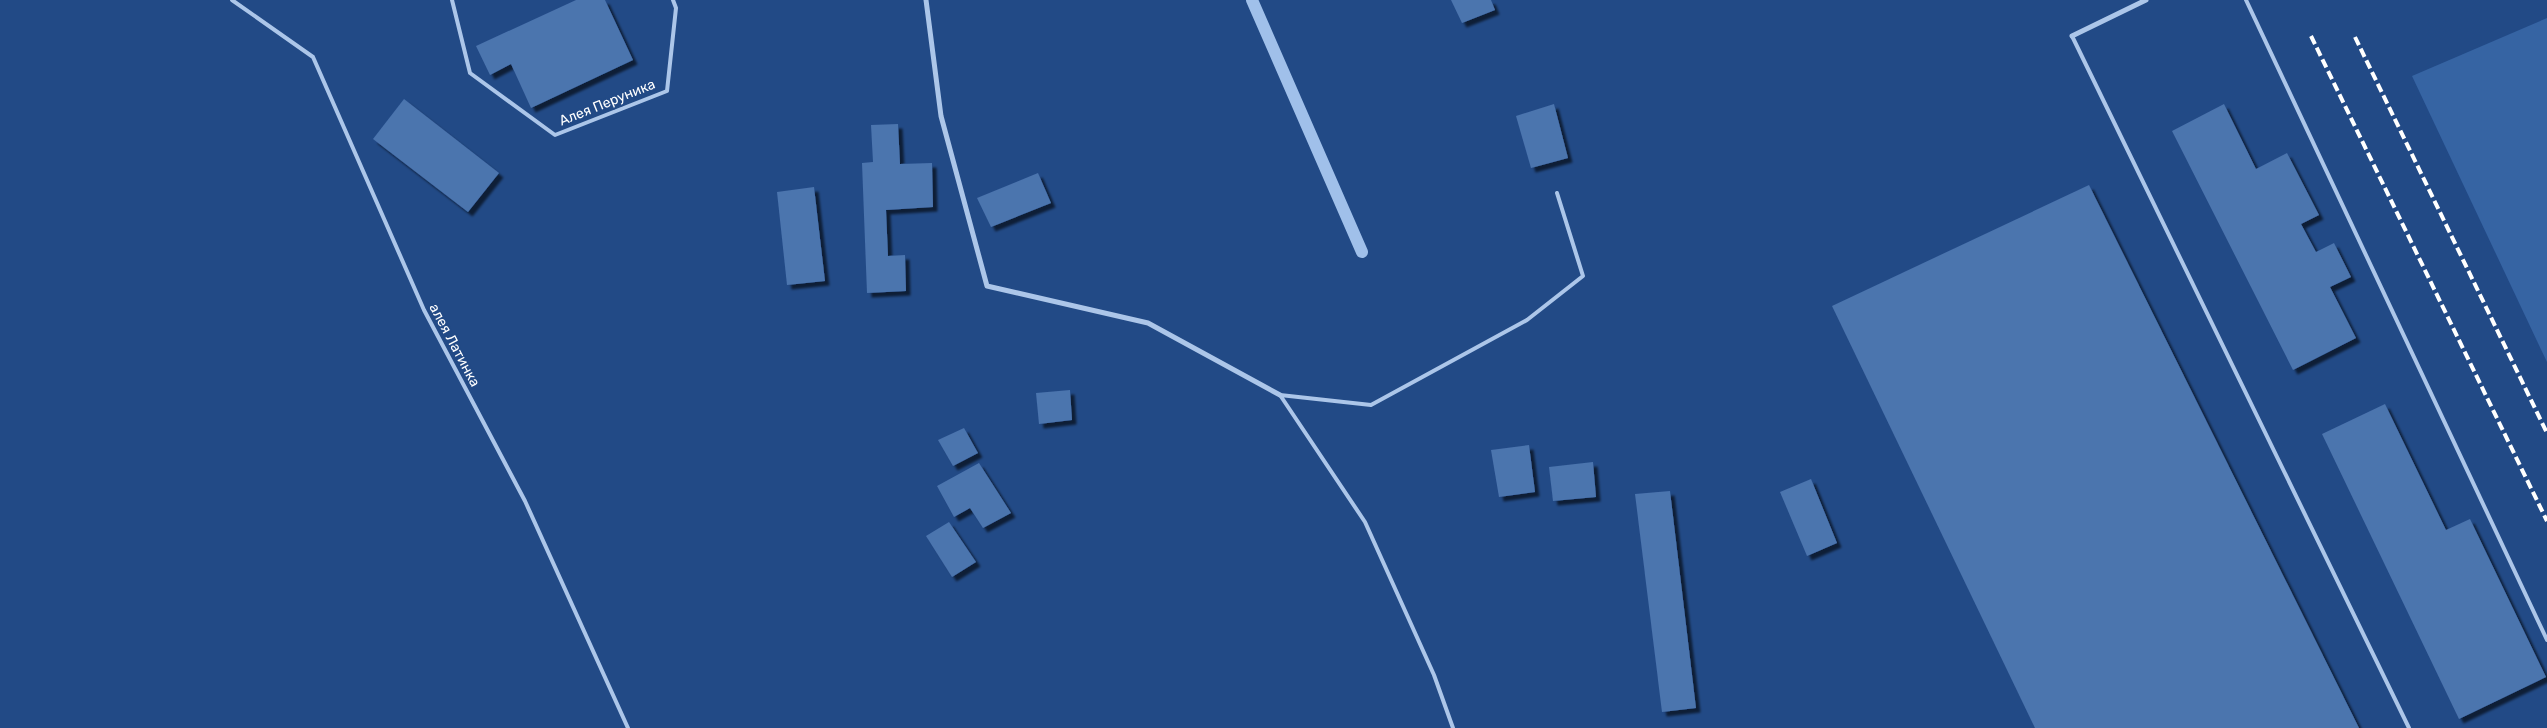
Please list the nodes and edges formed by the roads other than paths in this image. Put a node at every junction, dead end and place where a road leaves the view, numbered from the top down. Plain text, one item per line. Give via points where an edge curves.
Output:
1 (232, 0) edge
2 (452, 0) edge
3 (673, 0) edge
4 (926, 0) edge
5 (2146, 0) edge
6 (2246, 0) edge
7 (2072, 36) joint
8 (1557, 193) dead end
9 (1280, 395) junction
10 (2547, 640) edge
11 (628, 728) edge
12 (1454, 728) edge
13 (2409, 728) edge

1 - 11 lane, алея Латинка via 313,57 424,310 525,501
2 - 3 lane, Алея Перуника via 470,73 555,135 667,91 676,8
4 - 9 street via 941,116 988,286 1148,323
5 - 7 street
6 - 10 lane
7 - 13 lane
8 - 9 lane via 1583,276 1527,320 1372,405
9 - 12 lane via 1365,522 1434,675

